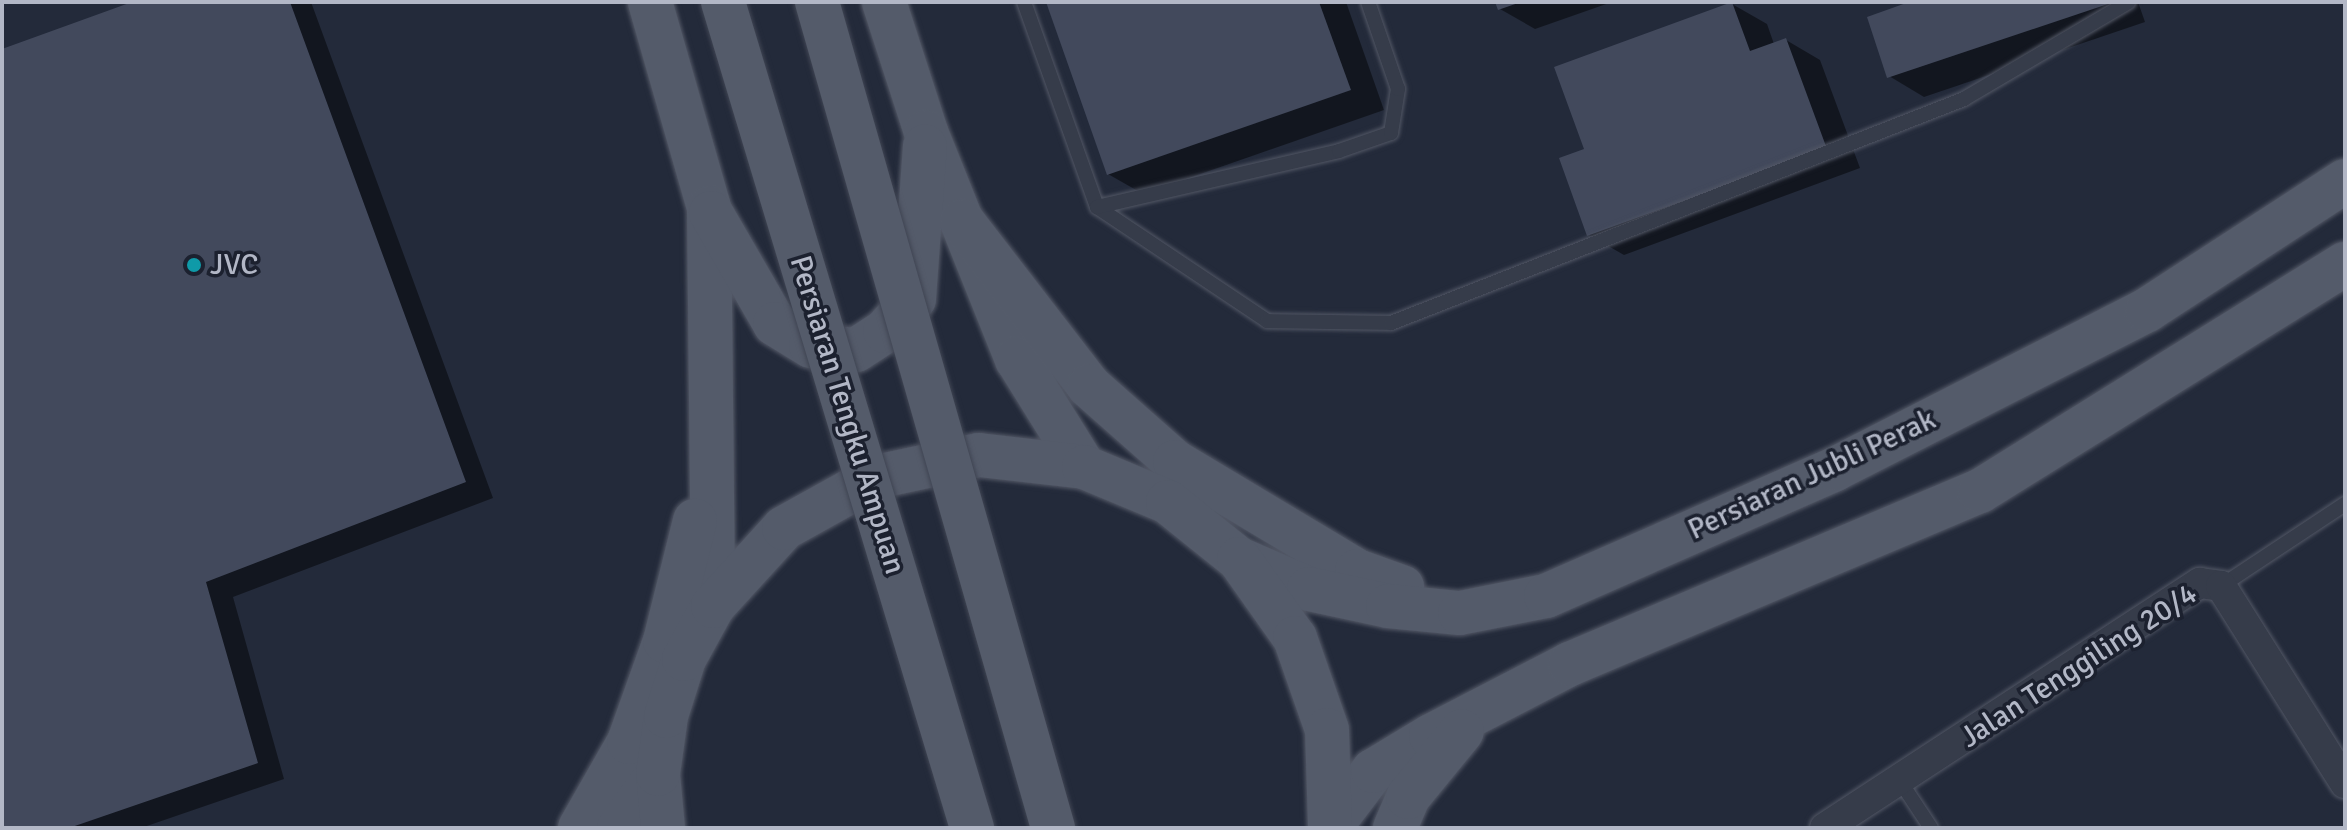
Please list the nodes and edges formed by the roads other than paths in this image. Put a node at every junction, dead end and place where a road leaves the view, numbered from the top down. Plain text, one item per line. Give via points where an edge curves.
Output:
1 (650, 2) edge
2 (723, 2) edge
3 (817, 2) edge
4 (884, 2) edge
5 (1024, 2) edge
6 (1368, 2) edge
7 (2129, 2) edge
8 (926, 132) junction
9 (2345, 181) edge
10 (1097, 207) junction
11 (709, 208) junction
12 (962, 221) junction
13 (2345, 264) edge
14 (710, 420) junction
15 (1084, 467) junction
16 (2345, 504) edge
17 (1239, 559) junction
18 (2221, 586) junction
19 (713, 606) junction
20 (1495, 606) junction
21 (1476, 713) junction
22 (658, 774) junction
23 (1900, 781) junction
24 (2345, 783) edge
25 (580, 828) edge
26 (619, 828) edge
27 (663, 828) edge
28 (972, 828) edge
29 (1053, 828) edge
30 (1330, 828) edge
31 (1395, 828) edge
32 (1825, 828) edge
33 (1931, 828) edge

1 - 11 main road
2 - 28 main road, Persiaran Tengku Ampuan, bridge
3 - 29 main road, bridge
4 - 8 main road
5 - 10 lane
6 - 10 lane via 1398,89 1391,133 1339,151
7 - 10 lane via 1964,99 1391,323 1267,321
8 - 11 main road via 914,299 885,331 856,350 811,346 775,324
8 - 12 main road
9 - 20 main road, Persiaran Jubli Perak via 2147,310 1835,469 1546,596
11 - 14 main road
12 - 15 main road via 1017,359
12 - 20 main road via 1089,386 1175,462 1357,571 1416,592
13 - 21 main road via 1980,491 1570,664
14 - 19 main road
14 - 25 main road via 691,542 665,641 629,742
15 - 17 main road via 1168,502
15 - 19 main road via 979,455 876,477 784,528
16 - 18 lane
17 - 20 main road, Persiaran Jubli Perak via 1309,589 1388,606 1460,613
17 - 30 main road via 1295,638 1327,730
18 - 23 street, Jalan Tenggiling 20/4 via 2200,583
18 - 24 street, Jalan Tenggiling 20/4
19 - 22 main road via 684,659 666,716
21 - 30 main road via 1373,771
21 - 31 main road via 1408,797
22 - 26 main road
22 - 27 main road
23 - 32 street, Jalan Tenggiling 20/4
23 - 33 lane

